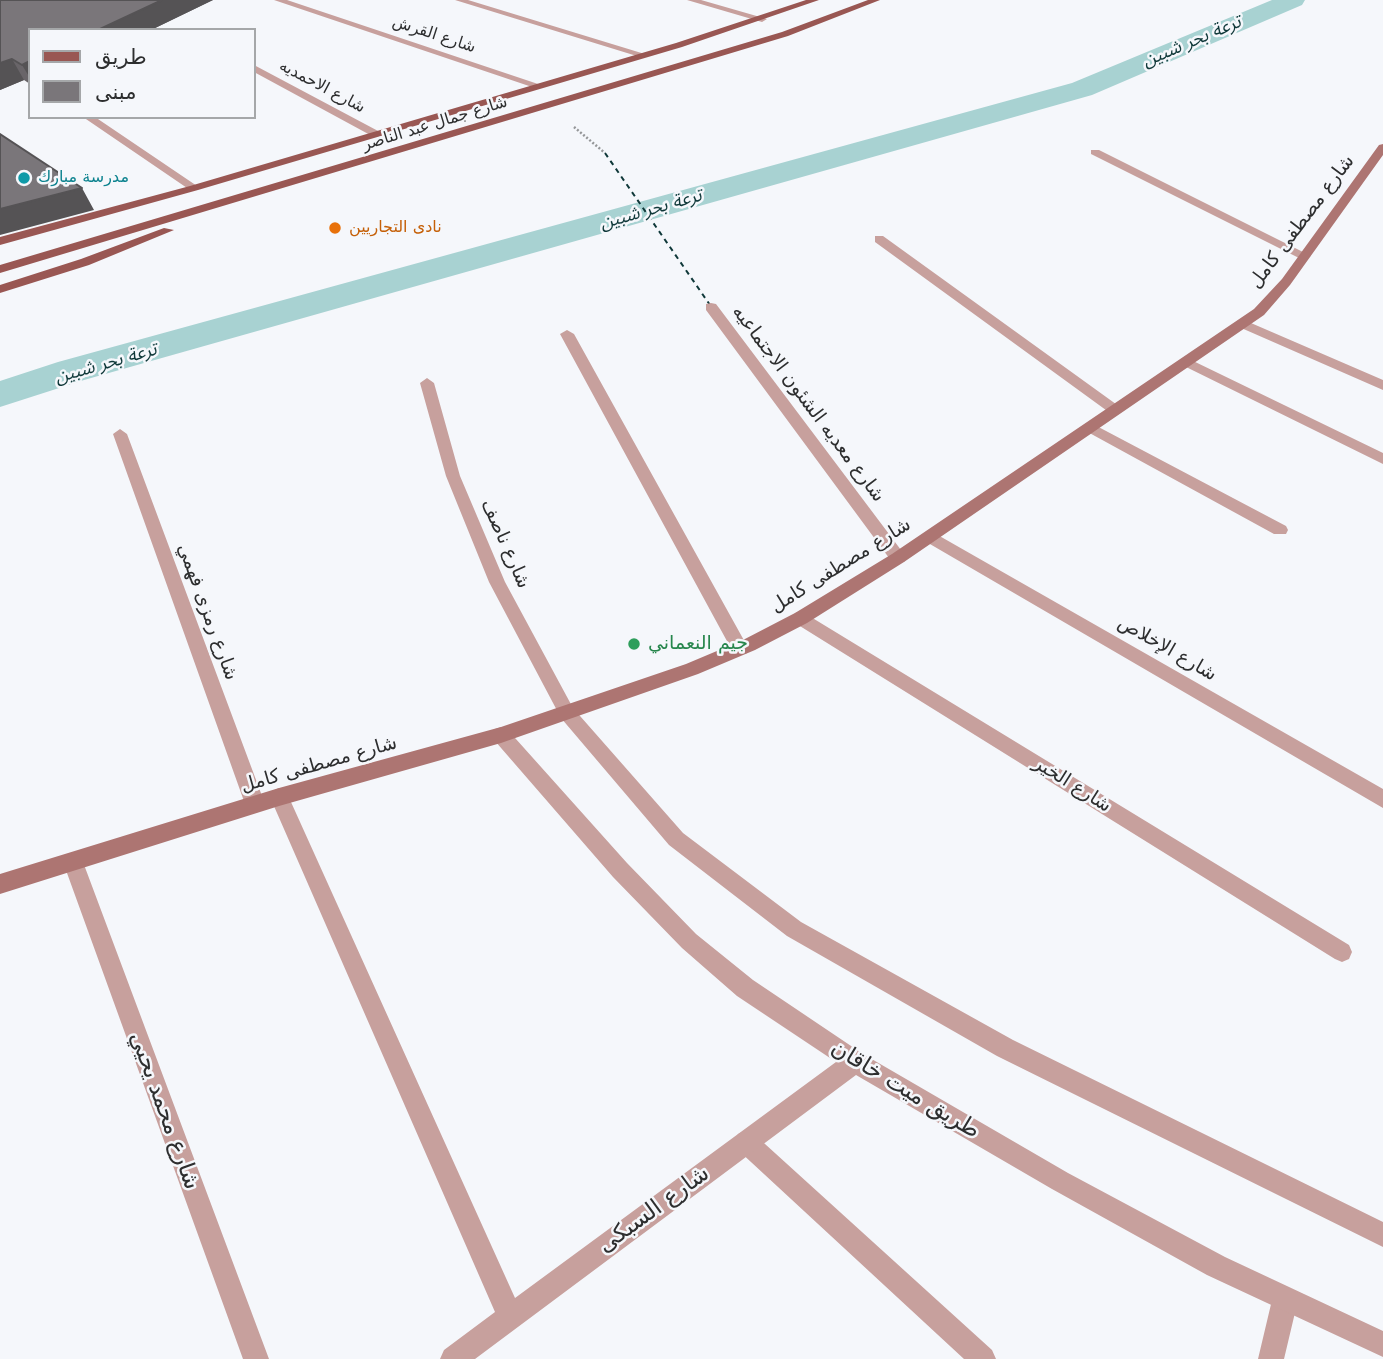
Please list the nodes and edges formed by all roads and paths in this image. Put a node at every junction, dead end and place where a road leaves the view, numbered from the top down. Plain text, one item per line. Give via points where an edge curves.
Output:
1 (278, 0) edge
2 (458, 0) edge
3 (691, 0) edge
4 (815, 0) edge
5 (876, 0) edge
6 (719, 7) junction
7 (699, 17) dead end
8 (762, 19) junction
9 (643, 55) junction
10 (256, 69) edge
11 (539, 86) junction
12 (550, 105) junction
13 (91, 119) edge
14 (376, 134) junction
15 (1383, 147) edge
16 (1095, 152) dead end
17 (605, 153) dead end
18 (194, 188) junction
19 (240, 199) junction
20 (879, 239) dead end
21 (0, 241) edge
22 (1305, 256) junction
23 (0, 269) edge
24 (0, 289) edge
25 (711, 307) dead end
26 (1244, 324) junction
27 (567, 334) dead end
28 (1186, 362) junction
29 (427, 383) dead end
30 (1383, 385) edge
31 (1115, 410) junction
32 (1088, 427) junction
33 (120, 434) dead end
34 (1383, 458) edge
35 (1279, 530) dead end
36 (929, 536) junction
37 (898, 558) junction
38 (801, 618) junction
39 (740, 649) junction
40 (567, 713) junction
41 (501, 735) junction
42 (279, 797) junction
43 (1383, 799) edge
44 (256, 804) junction
45 (73, 862) junction
46 (0, 884) edge
47 (1342, 952) dead end
48 (855, 1062) junction
49 (746, 1142) junction
50 (1383, 1235) edge
51 (1285, 1300) junction
52 (510, 1317) junction
53 (1383, 1344) edge
54 (256, 1359) edge
55 (453, 1359) edge
56 (983, 1359) edge
57 (1271, 1359) edge

1 - 11 street, شارع القرش
2 - 9 street
3 - 6 street
4 - 8 main road, شارع جمال عبد الناصر
5 - 12 main road, شارع جمال عبد الناصر via 785,34
6 - 7 street
6 - 8 street
8 - 9 main road, شارع جمال عبد الناصر
9 - 11 main road, شارع جمال عبد الناصر
10 - 14 street, شارع الاحمديه
11 - 14 main road, شارع جمال عبد الناصر
12 - 17 path
12 - 19 main road, شارع جمال عبد الناصر
13 - 18 street
14 - 18 main road, شارع جمال عبد الناصر
15 - 22 main road, شارع مصطفى كامل
16 - 22 street
18 - 21 main road, شارع جمال عبد الناصر
19 - 23 main road, شارع جمال عبد الناصر
19 - 24 main road via 136,243
20 - 31 street
22 - 26 main road, شارع مصطفى كامل via 1275,296
25 - 37 street, شارع معديه الشئون الاجتماعيه
26 - 28 main road, شارع مصطفى كامل
26 - 30 street
27 - 39 street
28 - 31 main road, شارع مصطفى كامل
28 - 34 street
29 - 40 street, شارع ناصف via 453,475 497,582
31 - 32 main road, شارع مصطفى كامل
32 - 35 street
32 - 36 main road, شارع مصطفى كامل
33 - 44 street, شارع رمزى فهمي
36 - 37 main road, شارع مصطفى كامل
36 - 43 street, شارع الإخلاص
37 - 38 main road, شارع مصطفى كامل
38 - 39 main road, شارع مصطفى كامل
38 - 47 street, شارع الخير
39 - 40 main road, شارع مصطفى كامل
40 - 41 main road, شارع مصطفى كامل
40 - 50 street via 677,839 794,929 1005,1048
41 - 42 main road, شارع مصطفى كامل
41 - 48 street, طريق ميت خاقان via 689,941 745,988
42 - 44 main road, شارع مصطفى كامل
42 - 52 street
44 - 45 main road, شارع مصطفى كامل
45 - 46 main road, شارع مصطفى كامل
45 - 54 street, شارع محمد يحيي
48 - 49 street, شارع السبكى
48 - 51 street, طريق ميت خاقان via 1060,1181
49 - 52 street, شارع السبكى
49 - 56 street
51 - 53 street, طريق ميت خاقان
51 - 57 street
52 - 55 street, شارع السبكى

